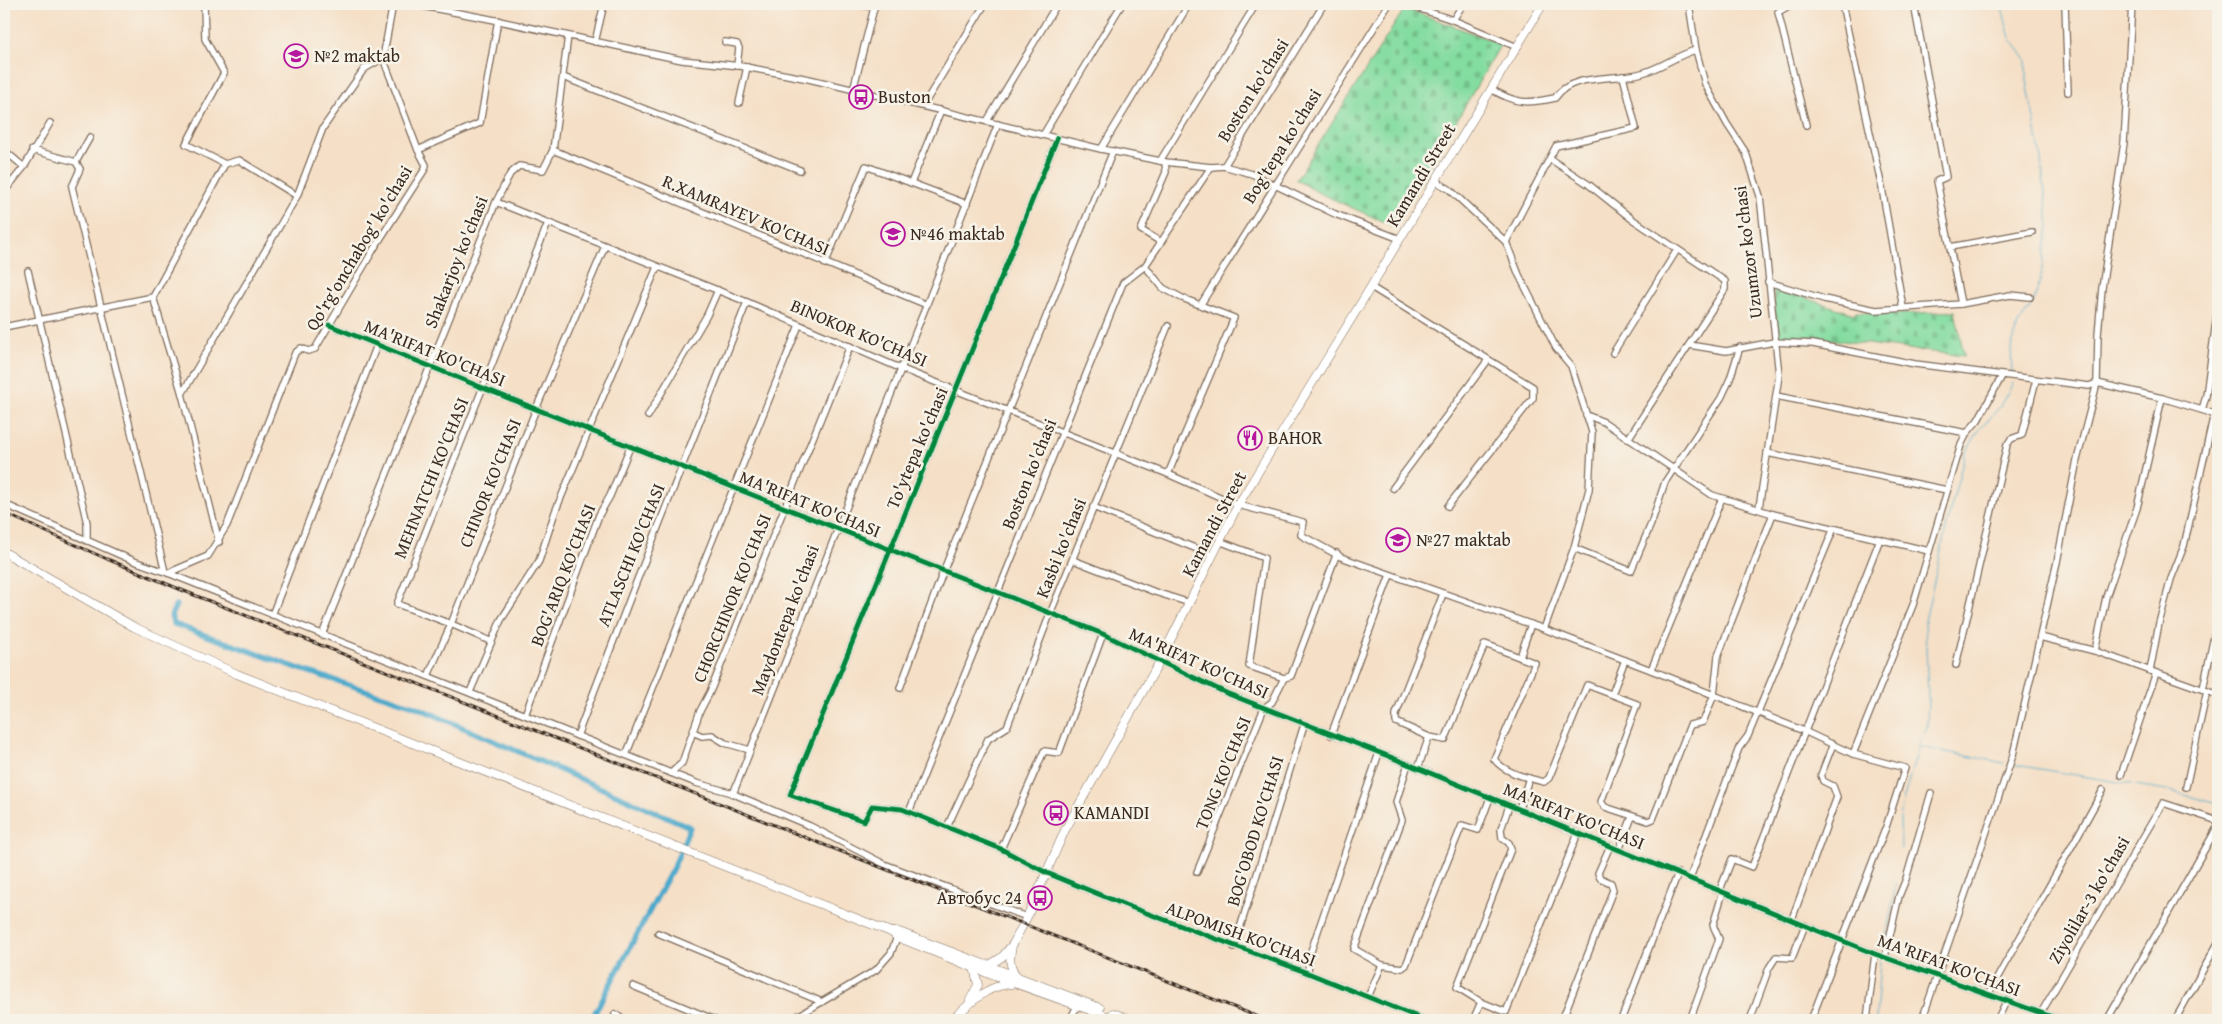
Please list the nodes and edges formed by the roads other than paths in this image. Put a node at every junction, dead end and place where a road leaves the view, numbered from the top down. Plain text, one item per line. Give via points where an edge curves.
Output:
1 (204, 4) edge
2 (393, 4) edge
3 (412, 4) edge
4 (604, 4) edge
5 (856, 4) edge
6 (984, 4) edge
7 (1056, 4) edge
8 (1122, 4) edge
9 (1189, 4) edge
10 (1256, 4) edge
11 (1324, 4) edge
12 (1390, 4) edge
13 (1406, 4) edge
14 (1463, 4) edge
15 (1543, 4) edge
16 (1689, 4) edge
17 (1792, 4) edge
18 (1842, 4) edge
19 (1914, 4) edge
20 (2065, 4) edge
21 (2132, 4) edge
22 (875, 5) edge
23 (498, 20) junction
24 (1453, 20) junction
25 (568, 36) junction
26 (595, 42) junction
27 (726, 42) dead end
28 (1517, 47) junction
29 (1696, 50) junction
30 (383, 58) junction
31 (738, 66) junction
32 (747, 68) junction
33 (1623, 76) junction
34 (563, 77) junction
35 (1491, 88) junction
36 (853, 90) junction
37 (2068, 92) dead end
38 (739, 103) dead end
39 (923, 106) junction
40 (941, 110) junction
41 (987, 122) junction
42 (50, 123) dead end
43 (998, 124) junction
44 (1806, 125) dead end
45 (1043, 135) junction
46 (90, 136) dead end
47 (1057, 138) junction
48 (1101, 148) junction
49 (4, 150) edge
50 (32, 150) junction
51 (418, 150) junction
52 (553, 150) junction
53 (1113, 151) junction
54 (1550, 159) junction
55 (1162, 161) junction
56 (76, 162) junction
57 (224, 164) junction
58 (1224, 166) junction
59 (24, 167) junction
60 (1211, 168) junction
61 (800, 170) dead end
62 (1435, 180) junction
63 (911, 183) junction
64 (1274, 185) junction
65 (4, 192) edge
66 (297, 196) junction
67 (496, 202) junction
68 (967, 204) junction
69 (548, 223) junction
70 (2032, 232) dead end
71 (1400, 239) junction
72 (1161, 242) junction
73 (1506, 242) junction
74 (606, 246) junction
75 (1950, 247) junction
76 (1676, 250) junction
77 (825, 264) junction
78 (1145, 266) junction
79 (657, 267) junction
80 (28, 271) dead end
81 (1768, 282) junction
82 (1371, 288) junction
83 (718, 290) junction
84 (2030, 297) dead end
85 (153, 298) junction
86 (747, 302) junction
87 (1202, 304) junction
88 (1961, 304) junction
89 (927, 305) junction
90 (2218, 306) edge
91 (100, 308) junction
92 (1904, 308) junction
93 (40, 318) junction
94 (329, 325) junction
95 (799, 325) junction
96 (1168, 326) dead end
97 (4, 327) edge
98 (1774, 342) junction
99 (377, 345) junction
100 (1690, 345) junction
101 (850, 346) junction
102 (1740, 347) junction
103 (1613, 353) dead end
104 (1488, 360) junction
105 (431, 367) junction
106 (902, 369) junction
107 (2002, 376) junction
108 (2036, 380) junction
109 (2097, 383) junction
110 (483, 388) junction
111 (957, 390) junction
112 (182, 394) junction
113 (1776, 396) junction
114 (2162, 398) junction
115 (536, 409) junction
116 (2202, 410) junction
117 (1009, 411) junction
118 (2216, 414) edge
119 (1586, 415) junction
120 (648, 416) dead end
121 (590, 430) junction
122 (1062, 432) junction
123 (1967, 433) junction
124 (1628, 439) junction
125 (630, 447) junction
126 (1767, 453) junction
127 (1115, 454) junction
128 (682, 468) junction
129 (1672, 469) junction
130 (1168, 474) junction
131 (734, 488) junction
132 (1393, 488) dead end
133 (1947, 490) junction
134 (1722, 498) junction
135 (4, 504) edge
136 (1238, 505) junction
137 (1448, 506) dead end
138 (1093, 507) junction
139 (784, 508) junction
140 (1759, 508) junction
141 (1773, 514) junction
142 (837, 528) junction
143 (1834, 528) junction
144 (1880, 539) junction
145 (87, 541) junction
146 (1219, 541) junction
147 (218, 542) junction
148 (1574, 548) junction
149 (889, 550) junction
150 (1929, 551) junction
151 (4, 552) edge
152 (1337, 553) junction
153 (1212, 555) junction
154 (1073, 560) junction
155 (166, 572) junction
156 (943, 572) junction
157 (1390, 575) junction
158 (998, 593) junction
159 (1443, 594) junction
160 (1190, 603) junction
161 (1050, 614) junction
162 (272, 615) junction
163 (2218, 617) edge
164 (451, 624) junction
165 (1531, 624) junction
166 (1544, 629) junction
167 (1103, 634) junction
168 (322, 635) junction
169 (2040, 637) junction
170 (490, 641) junction
171 (2095, 651) junction
172 (1520, 657) junction
173 (1625, 660) junction
174 (1160, 661) junction
175 (1956, 666) dead end
176 (1651, 670) junction
177 (2153, 672) junction
178 (428, 676) junction
179 (1284, 678) junction
180 (900, 688) dead end
181 (2205, 690) junction
182 (470, 692) junction
183 (1612, 694) junction
184 (1714, 694) junction
185 (2218, 695) edge
186 (1264, 708) junction
187 (1757, 714) junction
188 (525, 715) junction
189 (1304, 724) junction
190 (1804, 731) junction
191 (693, 732) junction
192 (1331, 735) junction
193 (577, 736) junction
194 (1429, 737) junction
195 (1832, 744) junction
196 (750, 750) junction
197 (1379, 753) junction
198 (1853, 754) junction
199 (626, 755) junction
200 (1408, 764) junction
201 (1418, 768) junction
202 (671, 773) junction
203 (2121, 775) dead end
204 (1529, 778) junction
205 (2186, 787) dead end
206 (2103, 790) dead end
207 (1931, 793) dead end
208 (733, 794) junction
209 (790, 795) joint
210 (1490, 798) junction
211 (1510, 806) junction
212 (1519, 809) junction
213 (909, 812) junction
214 (1632, 817) junction
215 (2218, 821) edge
216 (2218, 826) edge
217 (947, 827) junction
218 (1578, 833) junction
219 (1610, 846) junction
220 (1001, 849) junction
221 (1620, 850) junction
222 (1197, 872) dead end
223 (1047, 873) junction
224 (1678, 873) junction
225 (1690, 878) junction
226 (1722, 891) junction
227 (1027, 917) junction
228 (1792, 919) junction
229 (1805, 925) junction
230 (658, 933) dead end
231 (894, 934) junction
232 (1842, 940) junction
233 (2218, 943) edge
234 (1013, 944) junction
235 (1234, 947) junction
236 (1875, 954) junction
237 (1885, 957) junction
238 (983, 965) junction
239 (1382, 965) junction
240 (974, 967) junction
241 (1308, 973) junction
242 (1938, 975) junction
243 (1016, 981) junction
244 (633, 986) dead end
245 (1989, 993) junction
246 (1368, 997) junction
247 (2008, 1000) junction
248 (822, 1002) junction
249 (1481, 1002) junction
250 (1077, 1006) junction
251 (2041, 1013) junction
252 (615, 1014) dead end
253 (954, 1018) edge
254 (624, 1020) edge
255 (714, 1020) edge
256 (791, 1020) edge
257 (1070, 1020) edge
258 (1118, 1020) edge
259 (1133, 1020) edge
260 (1425, 1020) edge
261 (1473, 1020) edge
262 (1562, 1020) edge
263 (1621, 1020) edge
264 (1690, 1020) edge
265 (1750, 1020) edge
266 (1811, 1020) edge
267 (1867, 1020) edge
268 (1922, 1020) edge
269 (1997, 1020) edge
270 (2061, 1020) edge
271 (2108, 1020) edge
272 (2175, 1020) edge

1 - 57 street via 205,39 224,73 186,144
2 - 30 street
3 - 23 street
4 - 26 street
5 - 22 street
6 - 39 street
7 - 41 street
8 - 45 street
9 - 48 street
10 - 55 street
11 - 58 street, Boston ko'chasi
12 - 64 street, Bog'tepa ko'chasi
13 - 24 street
14 - 24 street
15 - 28 main road, Kamandi Street
16 - 29 street, Uzumzor ko'chasi
17 - 44 street via 1778,12
18 - 92 street
19 - 75 street via 1946,177 1936,181
20 - 37 street
21 - 109 street via 2124,143 2102,288
22 - 36 street
23 - 25 street
23 - 51 street via 480,122
24 - 28 street
25 - 26 street
25 - 34 street, Shakarjoy ko'chasi
26 - 31 street via 682,60
27 - 31 street via 737,44 739,48
28 - 35 main road, Kamandi Street
29 - 33 street via 1642,74
29 - 81 street, Uzumzor ko'chasi via 1705,84 1752,168 1760,196
30 - 51 street, Qo'rg'onchabog' ko'chasi
30 - 66 street via 364,69 323,128
31 - 32 street
32 - 36 street
32 - 38 street
33 - 35 street via 1589,79 1560,91 1555,98 1533,103 1509,99
33 - 54 street via 1636,128 1556,146
34 - 52 street, Shakarjoy ko'chasi
34 - 61 street
35 - 62 main road, Kamandi Street
36 - 39 street
39 - 40 street
40 - 41 street
40 - 63 street
41 - 43 street
42 - 50 street
43 - 45 street
43 - 68 street, Maydontepa ko'chasi
45 - 47 street
46 - 56 street
47 - 48 street
47 - 111 street, To'ytepa ko'chasi
48 - 53 street
49 - 59 street
50 - 56 street
50 - 59 street
51 - 94 street, Qo'rg'onchabog' ko'chasi via 425,169
52 - 67 street, Shakarjoy ko'chasi via 543,170 519,166 510,174
52 - 77 street, R.XAMRAYEV KO'CHASI
53 - 55 street
53 - 117 street
54 - 73 street
54 - 76 street
55 - 60 street
55 - 72 street via 1166,172 1141,230
56 - 91 street via 80,169 72,187
57 - 66 street via 239,160
57 - 85 street
58 - 60 street
58 - 64 street
59 - 65 street
60 - 72 street, Boston ko'chasi
62 - 71 main road, Kamandi Street
62 - 73 street
63 - 68 street
63 - 77 street via 866,166
64 - 71 street via 1335,214
64 - 87 street, Bog'tepa ko'chasi
66 - 112 street
67 - 69 street, BINOKOR KO'CHASI
67 - 105 street, Shakarjoy ko'chasi
68 - 89 street, Maydontepa ko'chasi
69 - 74 street, BINOKOR KO'CHASI
69 - 110 street, MEHNATCHI KO'CHASI
70 - 75 street
71 - 82 main road, Kamandi Street
72 - 78 street, Boston ko'chasi
73 - 119 street via 1556,348 1571,366
74 - 79 street, BINOKOR KO'CHASI
74 - 115 street, CHINOR KO'CHASI
75 - 88 street
76 - 100 street via 1725,281 1725,288
76 - 103 street
77 - 89 street, R.XAMRAYEV KO'CHASI
78 - 87 street via 1163,288
78 - 122 street, Boston ko'chasi via 1123,283
79 - 83 street, BINOKOR KO'CHASI
79 - 121 street
80 - 93 street
81 - 92 street via 1876,310
81 - 98 street, Uzumzor ko'chasi
82 - 104 street
82 - 136 main road, Kamandi Street
83 - 86 street, BINOKOR KO'CHASI
83 - 120 street via 707,315
84 - 88 street via 2010,295
85 - 91 street
85 - 112 street
86 - 95 street, BINOKOR KO'CHASI
86 - 128 street, ATLASCHI KO'CHASI
87 - 130 street via 1234,318
88 - 92 street
89 - 106 street, Maydontepa ko'chasi
90 - 116 street
91 - 93 street
91 - 155 street
93 - 97 street
93 - 145 street via 87,522
94 - 99 street, MA'RIFAT KO'CHASI
94 - 147 street, Qo'rg'onchabog' ko'chasi via 315,349 301,348 295,353 228,525
95 - 101 street, BINOKOR KO'CHASI
95 - 131 street
96 - 127 street, Kasbi ko'chasi
98 - 102 street
98 - 107 street via 1813,344 1915,364
98 - 113 street, Uzumzor ko'chasi via 1779,375
99 - 105 street, MA'RIFAT KO'CHASI
99 - 162 street
100 - 102 street via 1726,351
100 - 124 street
101 - 106 street, BINOKOR KO'CHASI
101 - 139 street, CHORCHINOR KO'CHASI
102 - 129 street via 1721,398
104 - 132 street
104 - 137 street via 1533,387 1533,398
105 - 110 street, MA'RIFAT KO'CHASI
105 - 168 street, Shakarjoy ko'chasi
106 - 111 street, BINOKOR KO'CHASI
106 - 142 street, Maydontepa ko'chasi
107 - 108 street
107 - 123 street via 1978,420
108 - 109 street via 2089,386
108 - 175 street via 2022,436 2011,439 2007,445
109 - 114 street
109 - 169 street via 2077,460
110 - 115 street, MA'RIFAT KO'CHASI
110 - 164 street, MEHNATCHI KO'CHASI via 397,604
111 - 117 street, BINOKOR KO'CHASI
111 - 149 street, To'ytepa ko'chasi
112 - 147 street
113 - 123 street
113 - 126 street, Uzumzor ko'chasi
114 - 116 street
114 - 171 street via 2139,500 2106,597
115 - 121 street, MA'RIFAT KO'CHASI
115 - 164 street, CHINOR KO'CHASI
116 - 118 street
117 - 122 street, BINOKOR KO'CHASI
117 - 156 street
118 - 177 street via 2184,546 2159,623
119 - 124 street via 1604,422
119 - 148 street via 1592,432 1589,489
121 - 125 street, MA'RIFAT KO'CHASI
121 - 170 street via 555,512 539,561
122 - 127 street, BINOKOR KO'CHASI
122 - 158 street, Boston ko'chasi
123 - 133 street
124 - 129 street
125 - 128 street, MA'RIFAT KO'CHASI
125 - 188 street, BOG'ARIQ KO'CHASI via 600,515
126 - 133 street
126 - 140 street, Uzumzor ko'chasi
127 - 130 street, BINOKOR KO'CHASI
127 - 138 street, Kasbi ko'chasi
128 - 131 street, MA'RIFAT KO'CHASI
128 - 193 street, ATLASCHI KO'CHASI
129 - 134 street
129 - 148 street via 1631,571
130 - 136 street, BINOKOR KO'CHASI
131 - 139 street, MA'RIFAT KO'CHASI
131 - 199 street
133 - 150 street
134 - 140 street
134 - 176 street
135 - 145 street
136 - 146 main road, Kamandi Street
136 - 152 street, BINOKOR KO'CHASI via 1303,522 1301,535
138 - 153 street
138 - 154 street, Kasbi ko'chasi
139 - 142 street, MA'RIFAT KO'CHASI
139 - 191 street, CHORCHINOR KO'CHASI
140 - 141 street
141 - 143 street
141 - 184 street via 1718,656
142 - 149 street, MA'RIFAT KO'CHASI
142 - 196 street, Maydontepa ko'chasi
143 - 144 street
143 - 187 street
144 - 150 street
144 - 190 street
145 - 155 street
146 - 153 main road, Kamandi Street
146 - 179 street via 1264,558 1249,666
147 - 155 street, Qo'rg'onchabog' ko'chasi via 208,556
148 - 166 street
149 - 156 street, MA'RIFAT KO'CHASI
149 - 209 street, To'ytepa ko'chasi
150 - 198 street via 1913,605
151 - 231 main road via 134,627 186,652
152 - 157 street
152 - 179 street, TONG KO'CHASI via 1291,676
153 - 160 main road, Kamandi Street
154 - 160 street
154 - 161 street, Kasbi ko'chasi
155 - 162 street
156 - 158 street, MA'RIFAT KO'CHASI
156 - 180 street
157 - 159 street
157 - 192 street
158 - 161 street, MA'RIFAT KO'CHASI
158 - 213 street, Boston ko'chasi
159 - 165 street
159 - 194 street via 1396,714 1396,722
160 - 174 main road, Kamandi Street
161 - 167 street, MA'RIFAT KO'CHASI
161 - 217 street, Kasbi ko'chasi via 1007,727 988,739
162 - 168 street
163 - 181 street
164 - 170 street
164 - 178 street, CHINOR KO'CHASI
165 - 166 street
165 - 172 street
166 - 173 street
167 - 174 street, MA'RIFAT KO'CHASI
167 - 220 street via 1059,752 1044,751
168 - 178 street
169 - 171 street
169 - 242 street via 2013,754
170 - 182 street
171 - 177 street
172 - 194 street via 1486,644 1445,740
172 - 204 street via 1535,663 1494,759 1499,765
173 - 176 street
173 - 183 street
174 - 186 street, MA'RIFAT KO'CHASI
174 - 223 main road, Kamandi Street via 1075,812
176 - 184 street
177 - 181 street
177 - 203 street
178 - 182 street
179 - 186 street, TONG KO'CHASI via 1272,702
181 - 185 street
181 - 205 street
182 - 188 street
183 - 204 street via 1587,684 1549,778 1544,782
183 - 214 street via 1637,704 1601,802 1605,807
184 - 187 street
184 - 214 street via 1703,722 1690,725 1653,818 1643,821
186 - 189 street, MA'RIFAT KO'CHASI
186 - 222 street, TONG KO'CHASI
187 - 190 street
187 - 225 street via 1739,748
188 - 193 street
189 - 192 street, MA'RIFAT KO'CHASI
189 - 235 street, BOG'OBOD KO'CHASI
190 - 195 street
190 - 226 street via 1752,867 1732,859
191 - 196 street via 702,736 712,735 725,743
191 - 202 street, CHORCHINOR KO'CHASI via 682,763
192 - 197 street, MA'RIFAT KO'CHASI
193 - 199 street
194 - 201 street
195 - 198 street
195 - 228 street via 1821,775 1837,796
196 - 208 street, Maydontepa ko'chasi
197 - 200 street, MA'RIFAT KO'CHASI
197 - 241 street via 1309,956
198 - 232 street via 1905,768
199 - 202 street
200 - 201 street, MA'RIFAT KO'CHASI
200 - 239 street via 1396,802 1402,820 1354,949
201 - 210 street, MA'RIFAT KO'CHASI
202 - 208 street
204 - 212 street
206 - 245 street
207 - 237 street via 1899,896
208 - 227 street via 810,826 884,864
209 - 213 street, ALPOMISH KO'CHASI via 864,822 872,806
210 - 211 street, MA'RIFAT KO'CHASI
210 - 239 street via 1478,830 1462,825 1406,965 1402,968
211 - 212 street, MA'RIFAT KO'CHASI
211 - 249 street via 1501,829 1502,838 1511,849 1457,987
212 - 218 street, MA'RIFAT KO'CHASI
213 - 217 street, ALPOMISH KO'CHASI
214 - 221 street
215 - 251 street, Ziyolilar-3 ko'chasi via 2162,803
216 - 271 street
217 - 220 street, ALPOMISH KO'CHASI
218 - 219 street, MA'RIFAT KO'CHASI
218 - 249 street via 1506,1012
219 - 221 street, MA'RIFAT KO'CHASI
219 - 262 street via 1598,873 1600,878 1611,883 1614,890
220 - 223 street, ALPOMISH KO'CHASI
221 - 224 street, MA'RIFAT KO'CHASI
223 - 227 main road, Kamandi Street
223 - 235 street, ALPOMISH KO'CHASI
224 - 225 street, MA'RIFAT KO'CHASI
224 - 263 street
225 - 226 street, MA'RIFAT KO'CHASI
226 - 228 street, MA'RIFAT KO'CHASI
226 - 264 street via 1714,925 1719,939
227 - 234 main road, Kamandi Street
228 - 229 street, MA'RIFAT KO'CHASI
229 - 232 street, MA'RIFAT KO'CHASI
229 - 265 street via 1792,958 1776,957 1768,968
230 - 248 street
231 - 238 main road via 899,932
231 - 240 main road
231 - 248 street via 891,953 876,970
232 - 236 street, MA'RIFAT KO'CHASI
232 - 266 street
233 - 272 street
234 - 238 main road, Kamandi Street via 1002,957 992,964
234 - 243 main road, Kamandi Street via 1009,960
235 - 241 street, ALPOMISH KO'CHASI
236 - 237 street, MA'RIFAT KO'CHASI
236 - 267 street
237 - 242 street, MA'RIFAT KO'CHASI
238 - 243 main road
239 - 246 street
240 - 243 main road
240 - 253 main road via 978,985 974,995
241 - 246 street, ALPOMISH KO'CHASI
242 - 245 street, MA'RIFAT KO'CHASI
242 - 268 street
243 - 250 main road
243 - 253 main road via 983,993
243 - 259 main road
244 - 255 street
245 - 247 street, MA'RIFAT KO'CHASI
246 - 260 street, ALPOMISH KO'CHASI
247 - 251 street, MA'RIFAT KO'CHASI
247 - 269 street
248 - 256 street
249 - 261 street
250 - 257 street
250 - 258 main road
251 - 270 street, MA'RIFAT KO'CHASI
252 - 254 street

